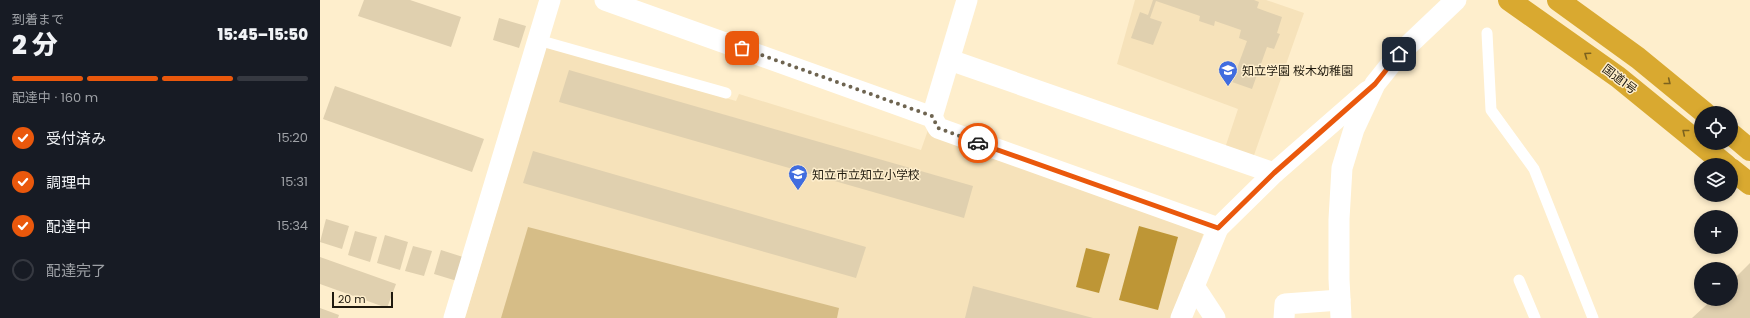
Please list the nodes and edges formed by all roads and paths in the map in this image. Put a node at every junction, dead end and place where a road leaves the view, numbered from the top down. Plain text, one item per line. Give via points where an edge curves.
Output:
1 (550, 0) edge
2 (605, 0) edge
3 (967, 0) edge
4 (1456, 0) edge
5 (1509, 0) edge
6 (1558, 0) edge
7 (1487, 33) dead end
8 (538, 40) junction
9 (950, 60) junction
10 (1375, 84) junction
11 (726, 93) dead end
12 (1696, 106) edge
13 (932, 116) junction
14 (1738, 140) edge
15 (1750, 150) edge
16 (1717, 158) edge
17 (1274, 173) junction
18 (1738, 175) edge
19 (1750, 184) edge
20 (1218, 228) junction
21 (1519, 280) dead end
22 (1194, 286) junction
23 (1340, 309) edge
24 (454, 318) edge
25 (1181, 318) edge
26 (1214, 318) edge
27 (1284, 318) edge
28 (1535, 318) edge
29 (1593, 318) edge

1 - 8 street
2 - 13 street
3 - 9 street
4 - 10 street via 1399,54
16 -> 5 highway, 国道1号 via 1618,77
6 -> 12 highway via 1638,58
7 - 29 lane via 1491,110 1534,169
8 - 11 lane
8 - 24 street
9 - 13 street
9 - 17 street
10 - 17 street
10 - 23 street via 1354,129 1342,168 1339,219
13 - 20 street via 938,128
14 - 15 highway
17 - 20 street
18 - 19 highway
20 - 22 street
21 - 28 lane
22 - 25 street
22 - 26 street
23 - 27 street via 1285,304

